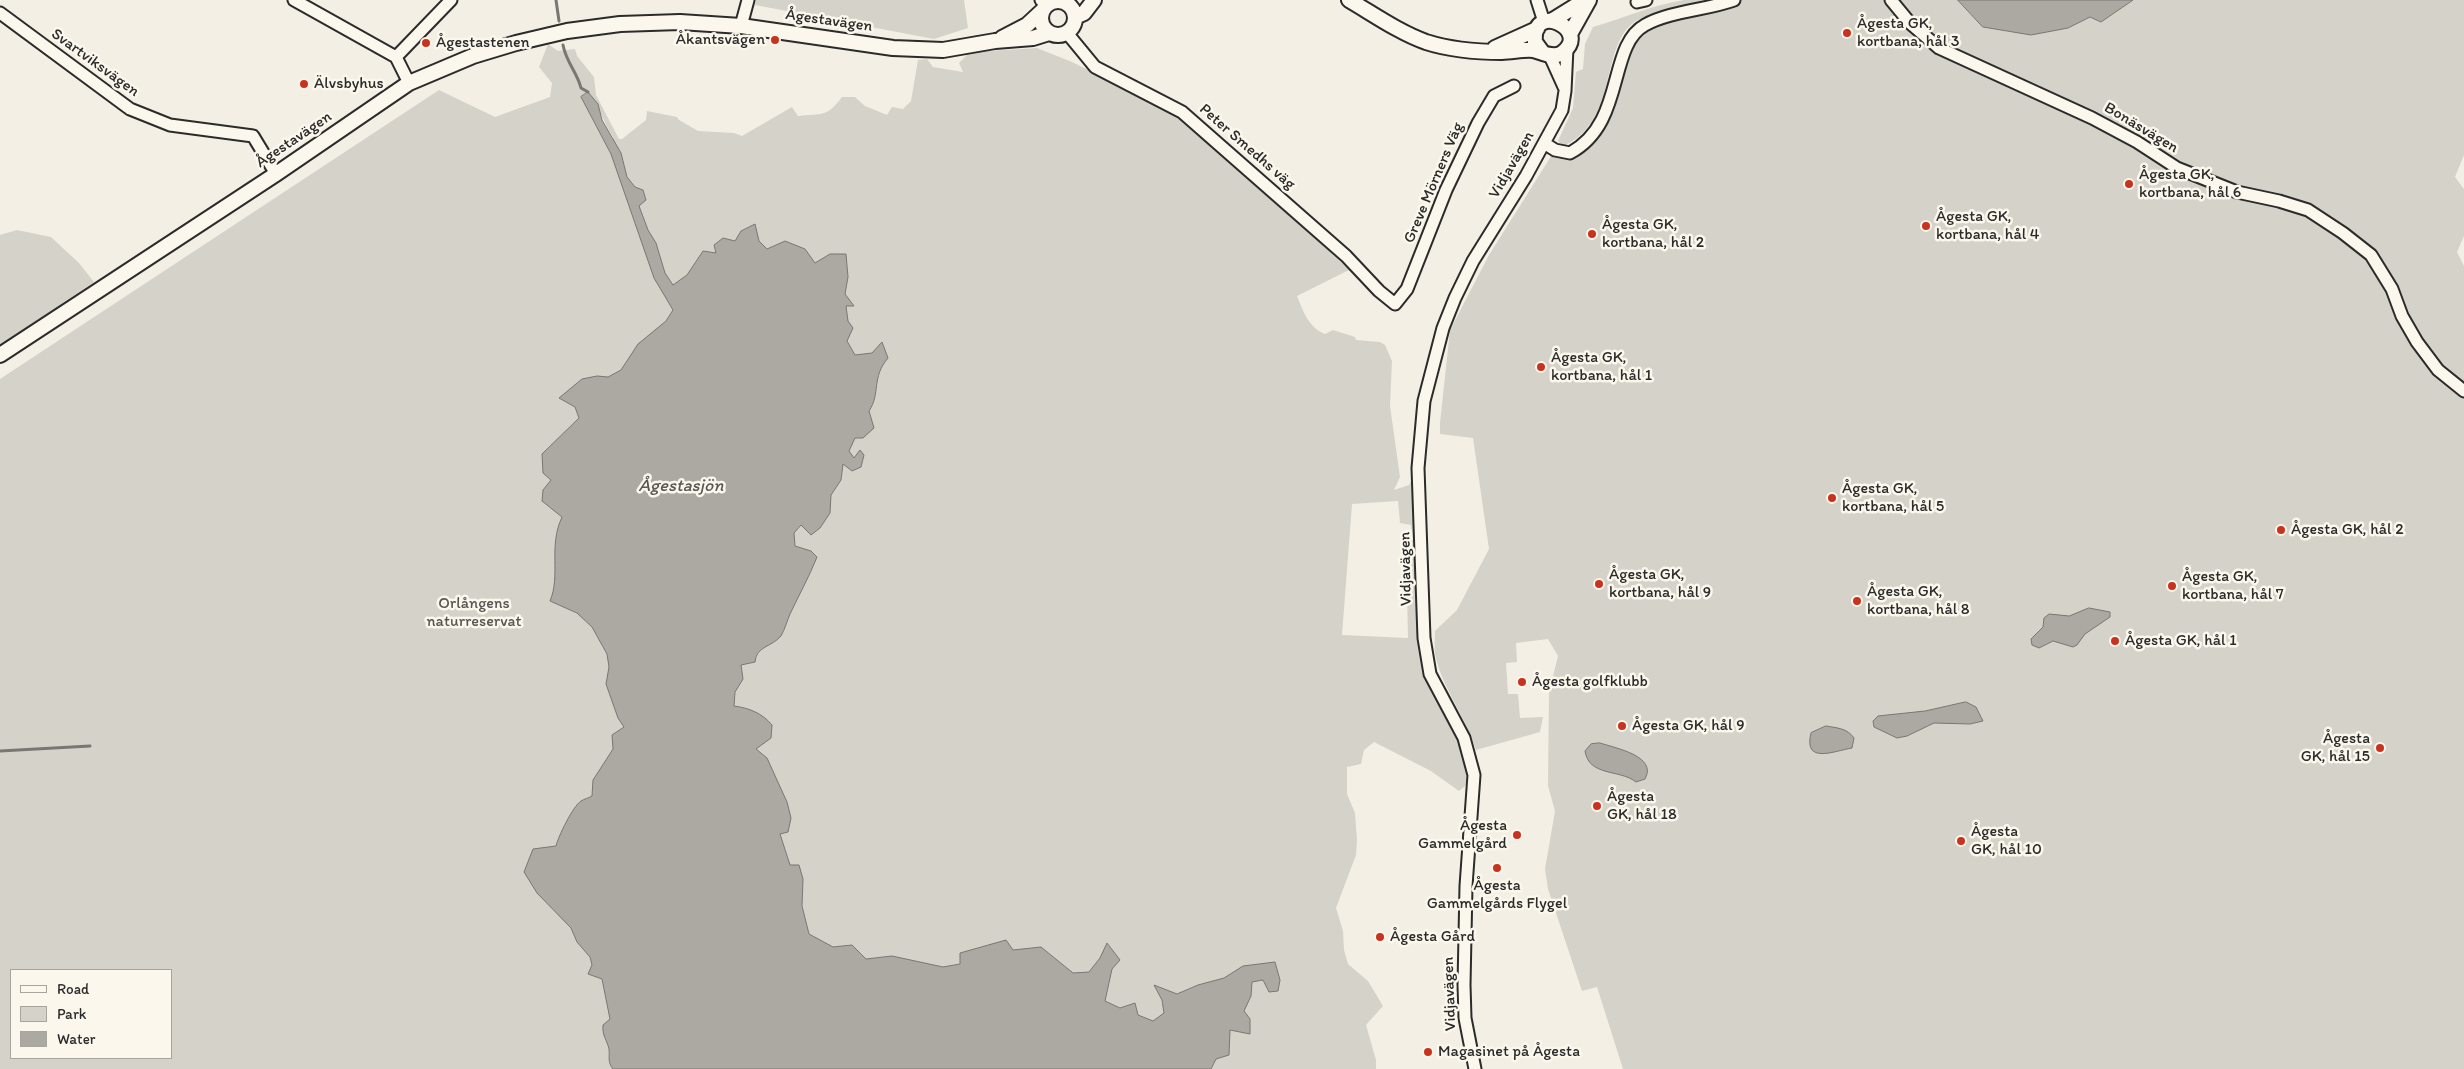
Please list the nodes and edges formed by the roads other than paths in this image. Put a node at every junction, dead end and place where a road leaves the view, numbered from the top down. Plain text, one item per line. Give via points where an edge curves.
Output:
1 (294, 0) edge
2 (451, 0) edge
3 (748, 0) edge
4 (1084, 0) edge
5 (1094, 0) edge
6 (1349, 0) edge
7 (1536, 0) edge
8 (1585, 0) edge
9 (1589, 0) edge
10 (1734, 0) edge
11 (1891, 0) edge
12 (1067, 4) junction
13 (1044, 5) edge
14 (0, 13) edge
15 (1075, 17) junction
16 (1544, 24) junction
17 (741, 26) junction
18 (1049, 33) junction
19 (1067, 33) junction
20 (995, 41) junction
21 (1568, 41) junction
22 (1483, 52) junction
23 (1546, 54) junction
24 (396, 57) junction
25 (409, 83) junction
26 (1514, 86) dead end
27 (1565, 91) junction
28 (1544, 143) junction
29 (276, 174) junction
30 (1395, 304) joint
31 (0, 355) edge
32 (2464, 391) edge
33 (1475, 1069) edge

1 - 24 street
2 - 24 street
3 - 17 street
4 - 12 main road
5 - 15 main road via 1084,13
6 - 22 main road via 1426,42
7 - 16 street
8 - 16 main road
9 - 21 main road
10 - 28 street via 1645,25 1631,36 1612,99 1594,134 1582,147 1570,153 1555,150
11 - 32 street, Bonäsvägen via 1910,23 1940,48 2092,118 2177,168 2237,192 2308,210 2343,233 2371,255 2392,289 2417,342 2438,370
12 - 13 main road via 1057,1
12 - 15 main road
13 - 18 main road via 1040,21
13 - 20 main road, Ågestavägen via 1027,25
14 - 29 street, Svartviksvägen via 130,109 170,125 253,136
15 - 19 main road
16 - 21 main road via 1561,22
16 - 22 main road via 1510,43
16 - 23 main road via 1535,42
17 - 20 main road, Ågestavägen via 893,48 943,50
17 - 25 main road, Ågestavägen via 680,22 620,24 567,32 481,53
18 - 19 main road
18 - 20 main road, Ågestavägen via 1033,38
19 - 30 street, Peter Smedhs väg via 1095,68 1182,112 1346,256
21 - 23 main road via 1559,54
21 - 27 street, Vidjavägen
22 - 23 main road via 1530,50
23 - 27 street
24 - 25 street
25 - 29 main road, Ågestavägen
26 - 30 street, Greve Mörners Väg via 1494,96 1478,123 1446,190 1407,289
27 - 28 street, Vidjavägen via 1562,110
28 - 33 street, Vidjavägen via 1473,261 1443,328 1424,401 1418,468 1422,604 1430,674 1464,738 1474,775 1466,886 1464,985 1465,1018
29 - 31 main road, Ågestavägen

